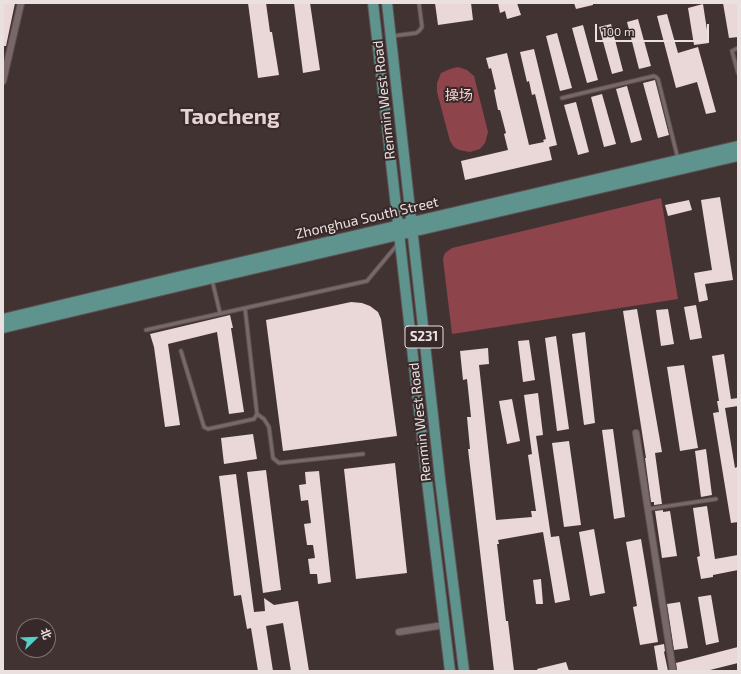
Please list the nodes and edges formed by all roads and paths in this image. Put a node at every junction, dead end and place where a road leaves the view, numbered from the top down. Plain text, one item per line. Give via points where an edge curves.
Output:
1 (21, 3) edge
2 (373, 3) edge
3 (387, 3) edge
4 (419, 3) edge
5 (391, 36) junction
6 (738, 48) edge
7 (738, 73) edge
8 (3, 81) edge
9 (562, 98) dead end
10 (738, 146) edge
11 (738, 156) edge
12 (678, 160) junction
13 (412, 227) junction
14 (399, 234) junction
15 (212, 278) junction
16 (245, 308) junction
17 (220, 313) junction
18 (3, 319) edge
19 (3, 328) edge
20 (146, 330) dead end
21 (181, 351) dead end
22 (257, 414) junction
23 (636, 433) dead end
24 (363, 454) dead end
25 (716, 499) dead end
26 (648, 509) junction
27 (444, 625) junction
28 (399, 632) dead end
29 (450, 671) edge
30 (464, 671) edge
31 (673, 671) edge

1 - 8 street
2 - 14 main road, Renmin West Road / S231
3 - 5 main road, Renmin West Road / S231
4 - 5 lane via 422,27 419,31
5 - 13 main road, Renmin West Road / S231
6 - 7 lane via 732,51
9 - 12 lane via 656,77
10 - 12 main road, Zhonghua South Street
11 - 13 main road, Zhonghua South Street
12 - 13 main road, Zhonghua South Street
13 - 14 main road, Zhonghua South Street
13 - 30 main road, Renmin West Road / S231
14 - 15 main road, Zhonghua South Street
14 - 16 lane via 367,281
14 - 18 main road, Zhonghua South Street
14 - 27 main road, Renmin West Road / S231
15 - 17 lane
15 - 19 main road, Zhonghua South Street
16 - 17 lane
16 - 22 lane
17 - 20 lane
21 - 22 lane via 204,427 254,419
22 - 24 lane via 269,427 273,458 279,463
23 - 26 street
25 - 26 lane
26 - 31 street
27 - 28 street
27 - 29 main road, Renmin West Road / S231

